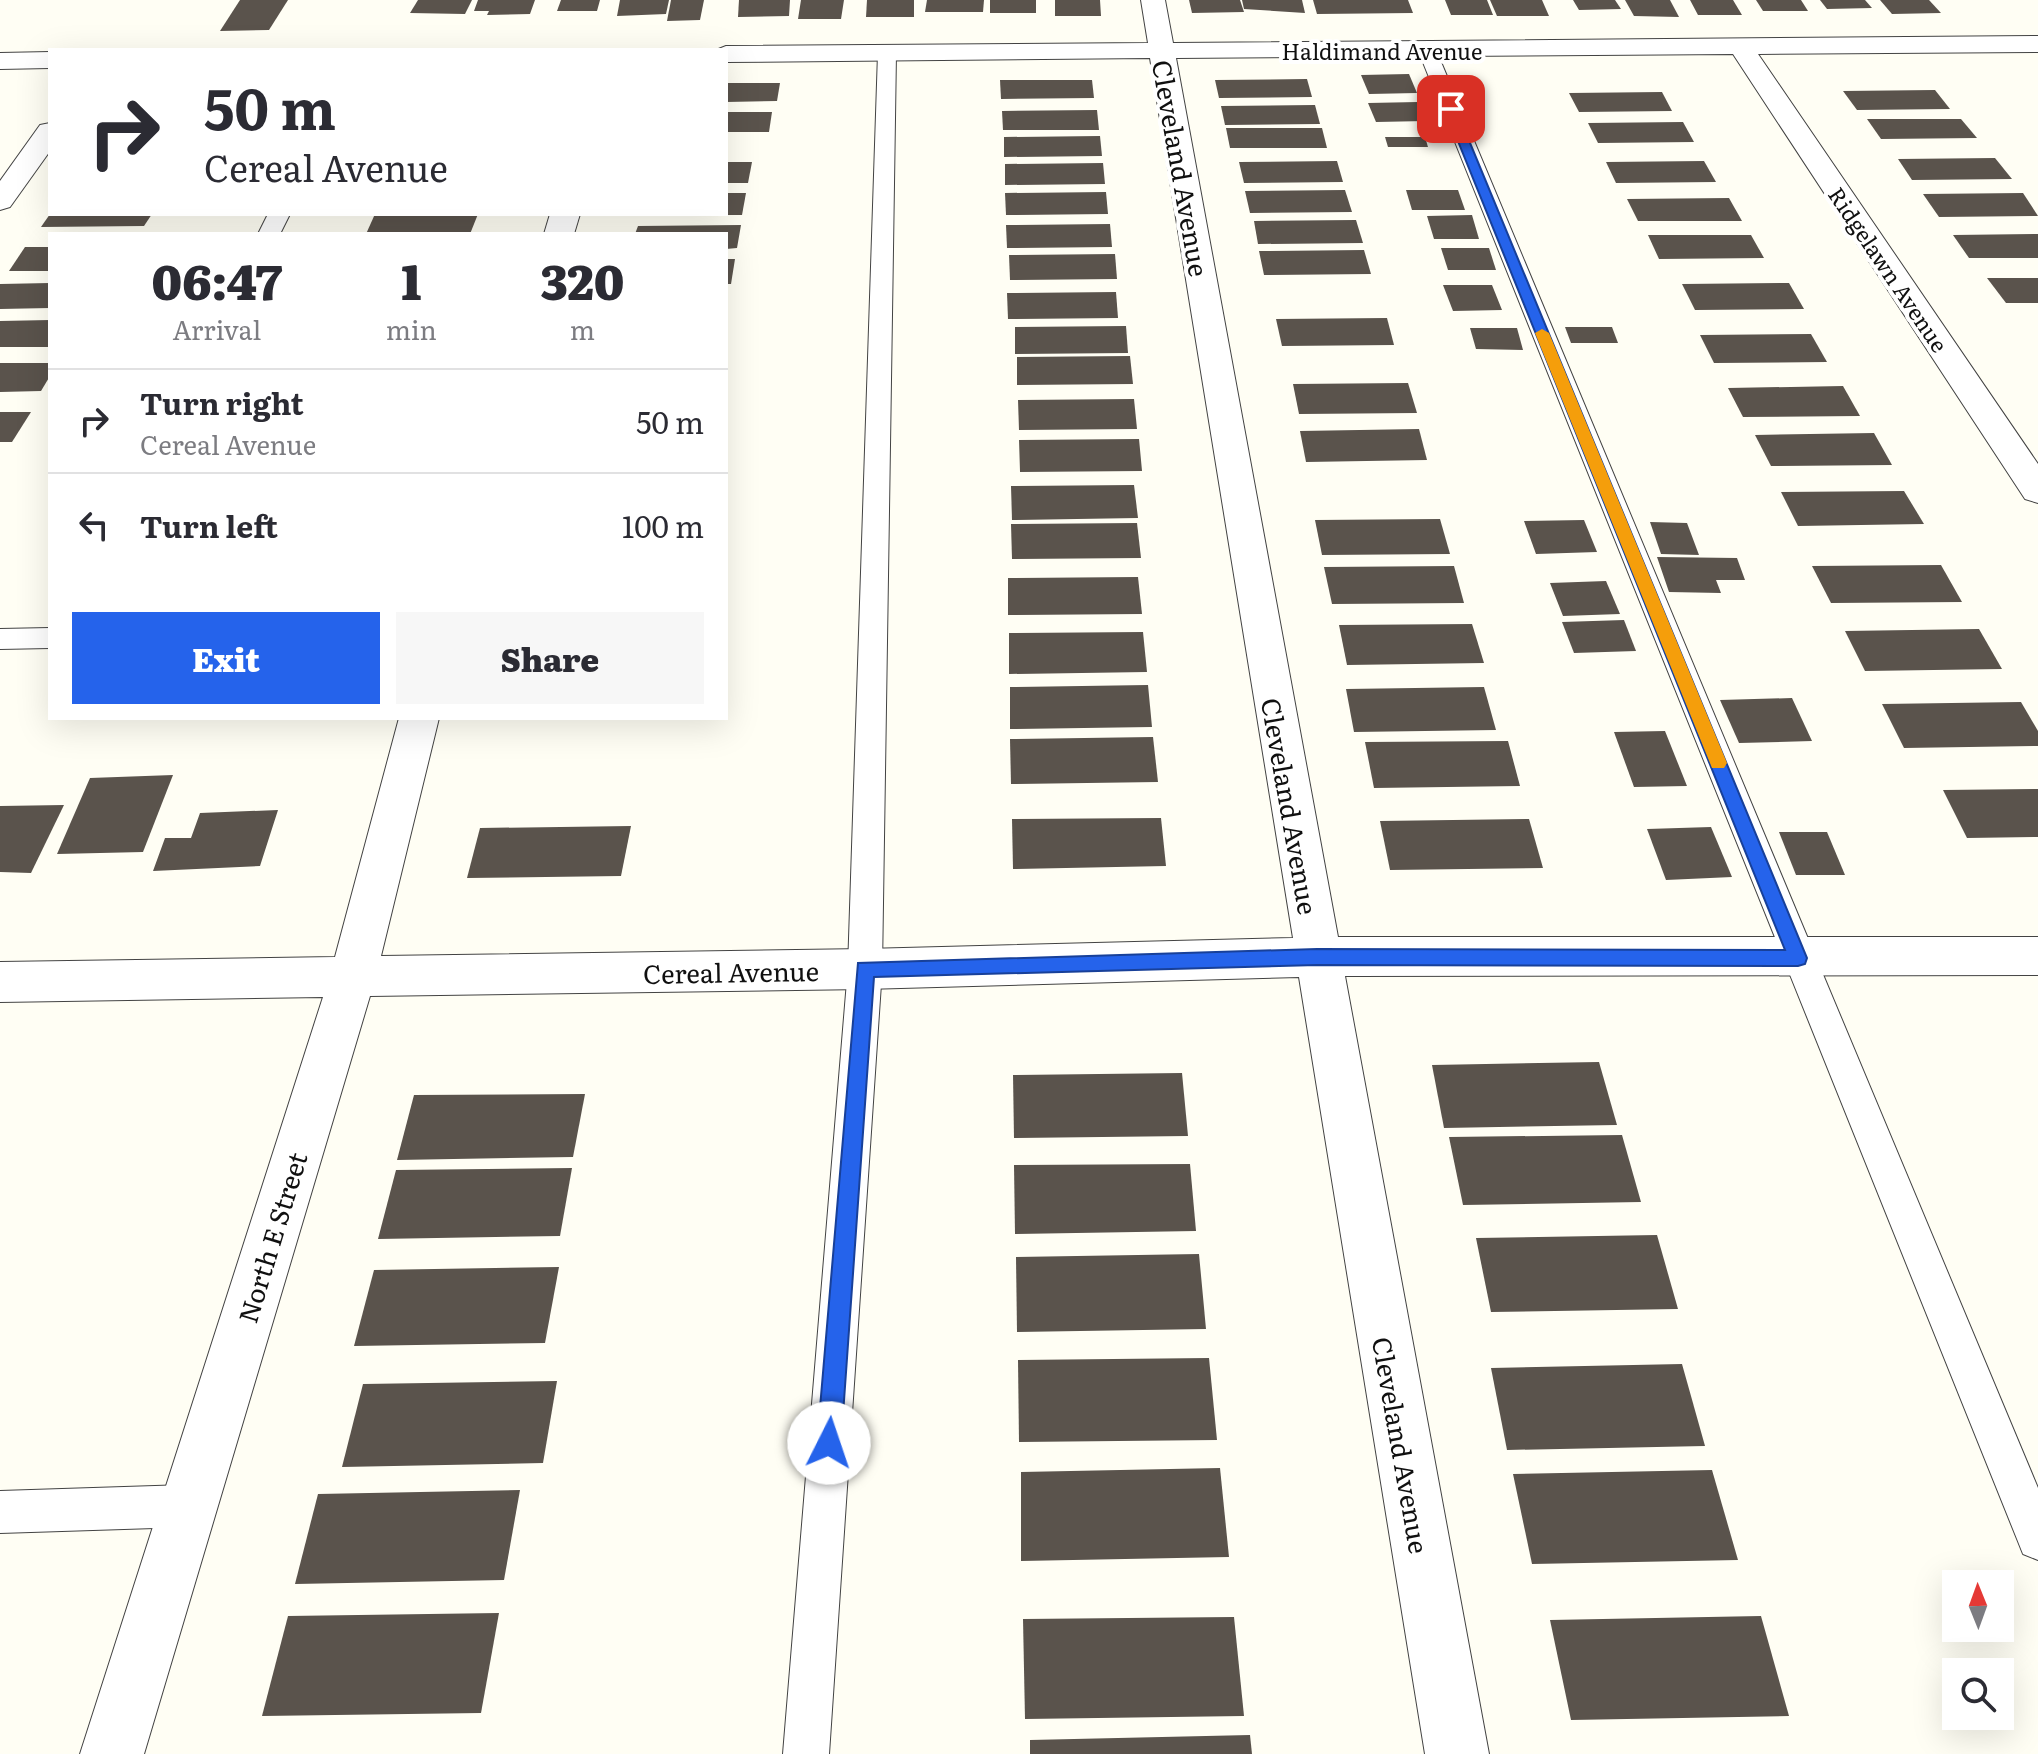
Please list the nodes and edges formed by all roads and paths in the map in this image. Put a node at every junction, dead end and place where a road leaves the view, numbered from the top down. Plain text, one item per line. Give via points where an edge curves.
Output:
1 (1153, 0) edge
2 (2038, 44) edge
3 (1741, 47) junction
4 (1162, 50) junction
5 (1427, 50) junction
6 (887, 53) junction
7 (728, 54) edge
8 (48, 60) edge
9 (0, 61) edge
10 (48, 134) edge
11 (0, 201) edge
12 (2038, 491) edge
13 (48, 638) edge
14 (0, 639) edge
15 (418, 720) edge
16 (2038, 956) edge
17 (1317, 957) junction
18 (1798, 958) junction
19 (865, 969) junction
20 (353, 977) junction
21 (0, 982) edge
22 (186, 1506) junction
23 (0, 1512) edge
24 (2038, 1539) edge
25 (112, 1754) edge
26 (806, 1754) edge
27 (1457, 1754) edge

1 - 4 street, Cleveland Avenue
2 - 3 street, Haldimand Avenue
3 - 5 street, Haldimand Avenue
3 - 12 street, Ridgelawn Avenue
4 - 5 street, Haldimand Avenue
4 - 6 street, Haldimand Avenue
4 - 17 street, Cleveland Avenue
5 - 18 lane
6 - 7 street, Haldimand Avenue
6 - 19 lane
8 - 9 street
10 - 11 street
13 - 14 lane
15 - 20 street, North E Street
16 - 18 street, Cereal Avenue
17 - 18 street, Cereal Avenue
17 - 19 street, Cereal Avenue
17 - 27 street, Cleveland Avenue
18 - 24 lane
19 - 20 street, Cereal Avenue
19 - 26 lane
20 - 21 street, Cereal Avenue
20 - 22 street, North E Street
22 - 23 lane
22 - 25 street, North E Street

